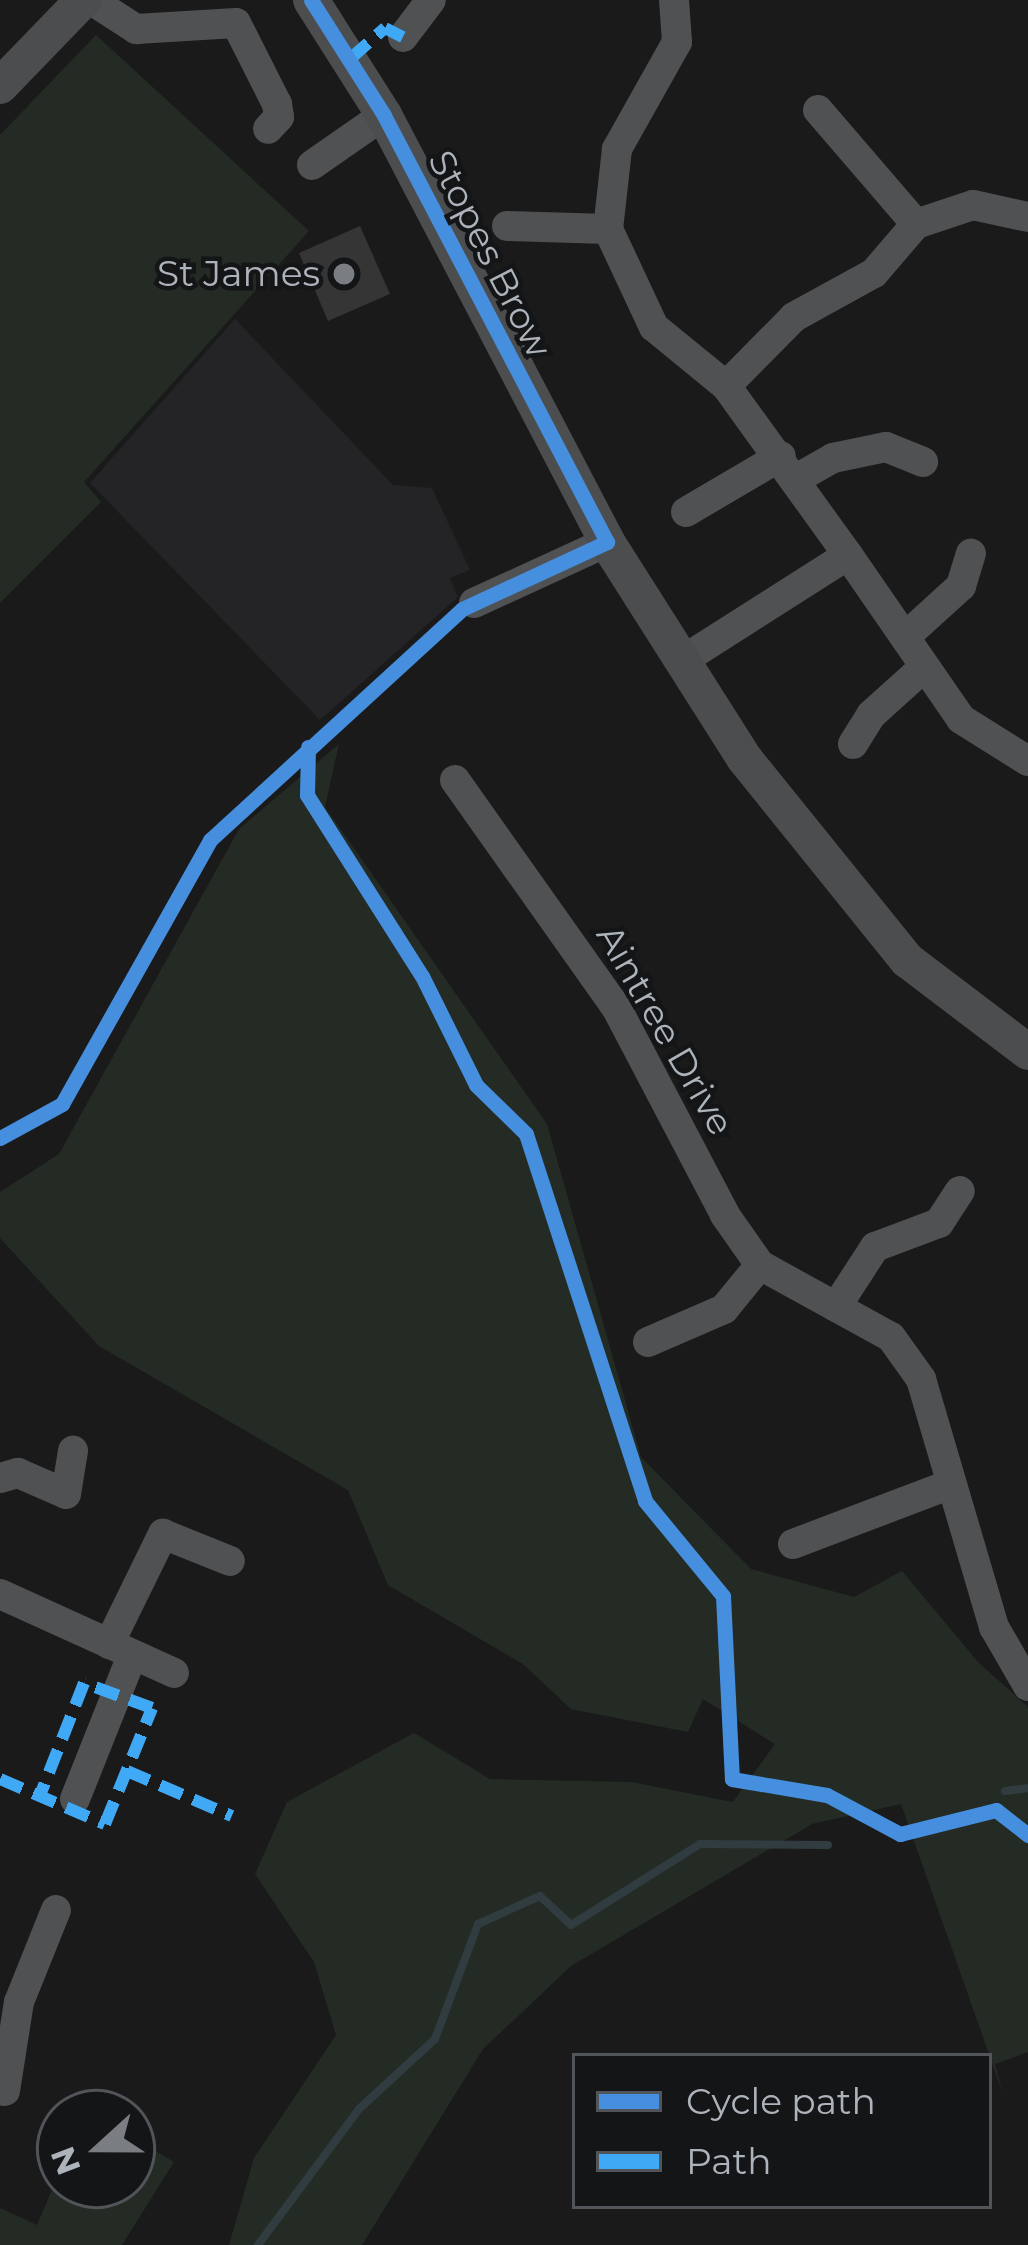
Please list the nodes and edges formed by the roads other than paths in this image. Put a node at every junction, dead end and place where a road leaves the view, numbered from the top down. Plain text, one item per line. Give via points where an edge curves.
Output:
1 (87, 0) edge
2 (311, 0) edge
3 (431, 0) edge
4 (674, 0) edge
5 (403, 37) dead end
6 (0, 86) edge
7 (818, 110) dead end
8 (385, 115) junction
9 (268, 129) dead end
10 (312, 165) dead end
11 (1028, 217) edge
12 (916, 224) junction
13 (506, 226) dead end
14 (608, 229) junction
15 (726, 386) junction
16 (923, 462) dead end
17 (789, 467) junction
18 (686, 512) dead end
19 (607, 542) junction
20 (848, 554) junction
21 (970, 554) dead end
22 (474, 603) dead end
23 (905, 637) junction
24 (680, 662) junction
25 (923, 668) junction
26 (853, 744) dead end
27 (1028, 761) edge
28 (455, 780) dead end
29 (1028, 1052) edge
30 (960, 1191) dead end
31 (760, 1265) junction
32 (836, 1307) junction
33 (648, 1342) dead end
34 (73, 1451) dead end
35 (0, 1478) edge
36 (951, 1484) junction
37 (793, 1544) dead end
38 (230, 1561) dead end
39 (0, 1594) edge
40 (120, 1650) junction
41 (174, 1673) dead end
42 (1028, 1686) edge
43 (75, 1799) dead end
44 (56, 1910) dead end
45 (9, 1998) edge
46 (5, 2091) dead end

1 - 6 main road
1 - 9 street via 136,29 236,23 277,104 279,118
2 - 8 main road, Stopes Brow
3 - 5 street
4 - 14 street via 677,42 617,149
7 - 12 street
8 - 10 street
8 - 19 main road, Stopes Brow
11 - 12 street via 973,205
12 - 15 street via 874,273 794,317
13 - 14 street
14 - 15 street via 653,327
15 - 17 street
16 - 17 street via 886,447
17 - 18 street
17 - 20 street
19 - 22 street
19 - 24 main road, Stopes Brow
20 - 23 street
20 - 24 street
21 - 23 street via 961,586
23 - 25 street
24 - 29 main road, Stopes Brow via 744,758 907,960
25 - 26 street
25 - 27 street via 976,734
28 - 31 street, Aintree Drive via 616,1007 725,1215
30 - 32 street via 939,1223 875,1247
31 - 32 street, Aintree Drive
31 - 33 street via 724,1309
32 - 36 street, Aintree Drive via 891,1337 921,1379
34 - 35 street via 66,1493 18,1473
36 - 37 street
36 - 42 street, Aintree Drive via 994,1627
38 - 40 street via 163,1534
39 - 40 street
40 - 41 street
40 - 43 street
44 - 45 street
45 - 46 street

